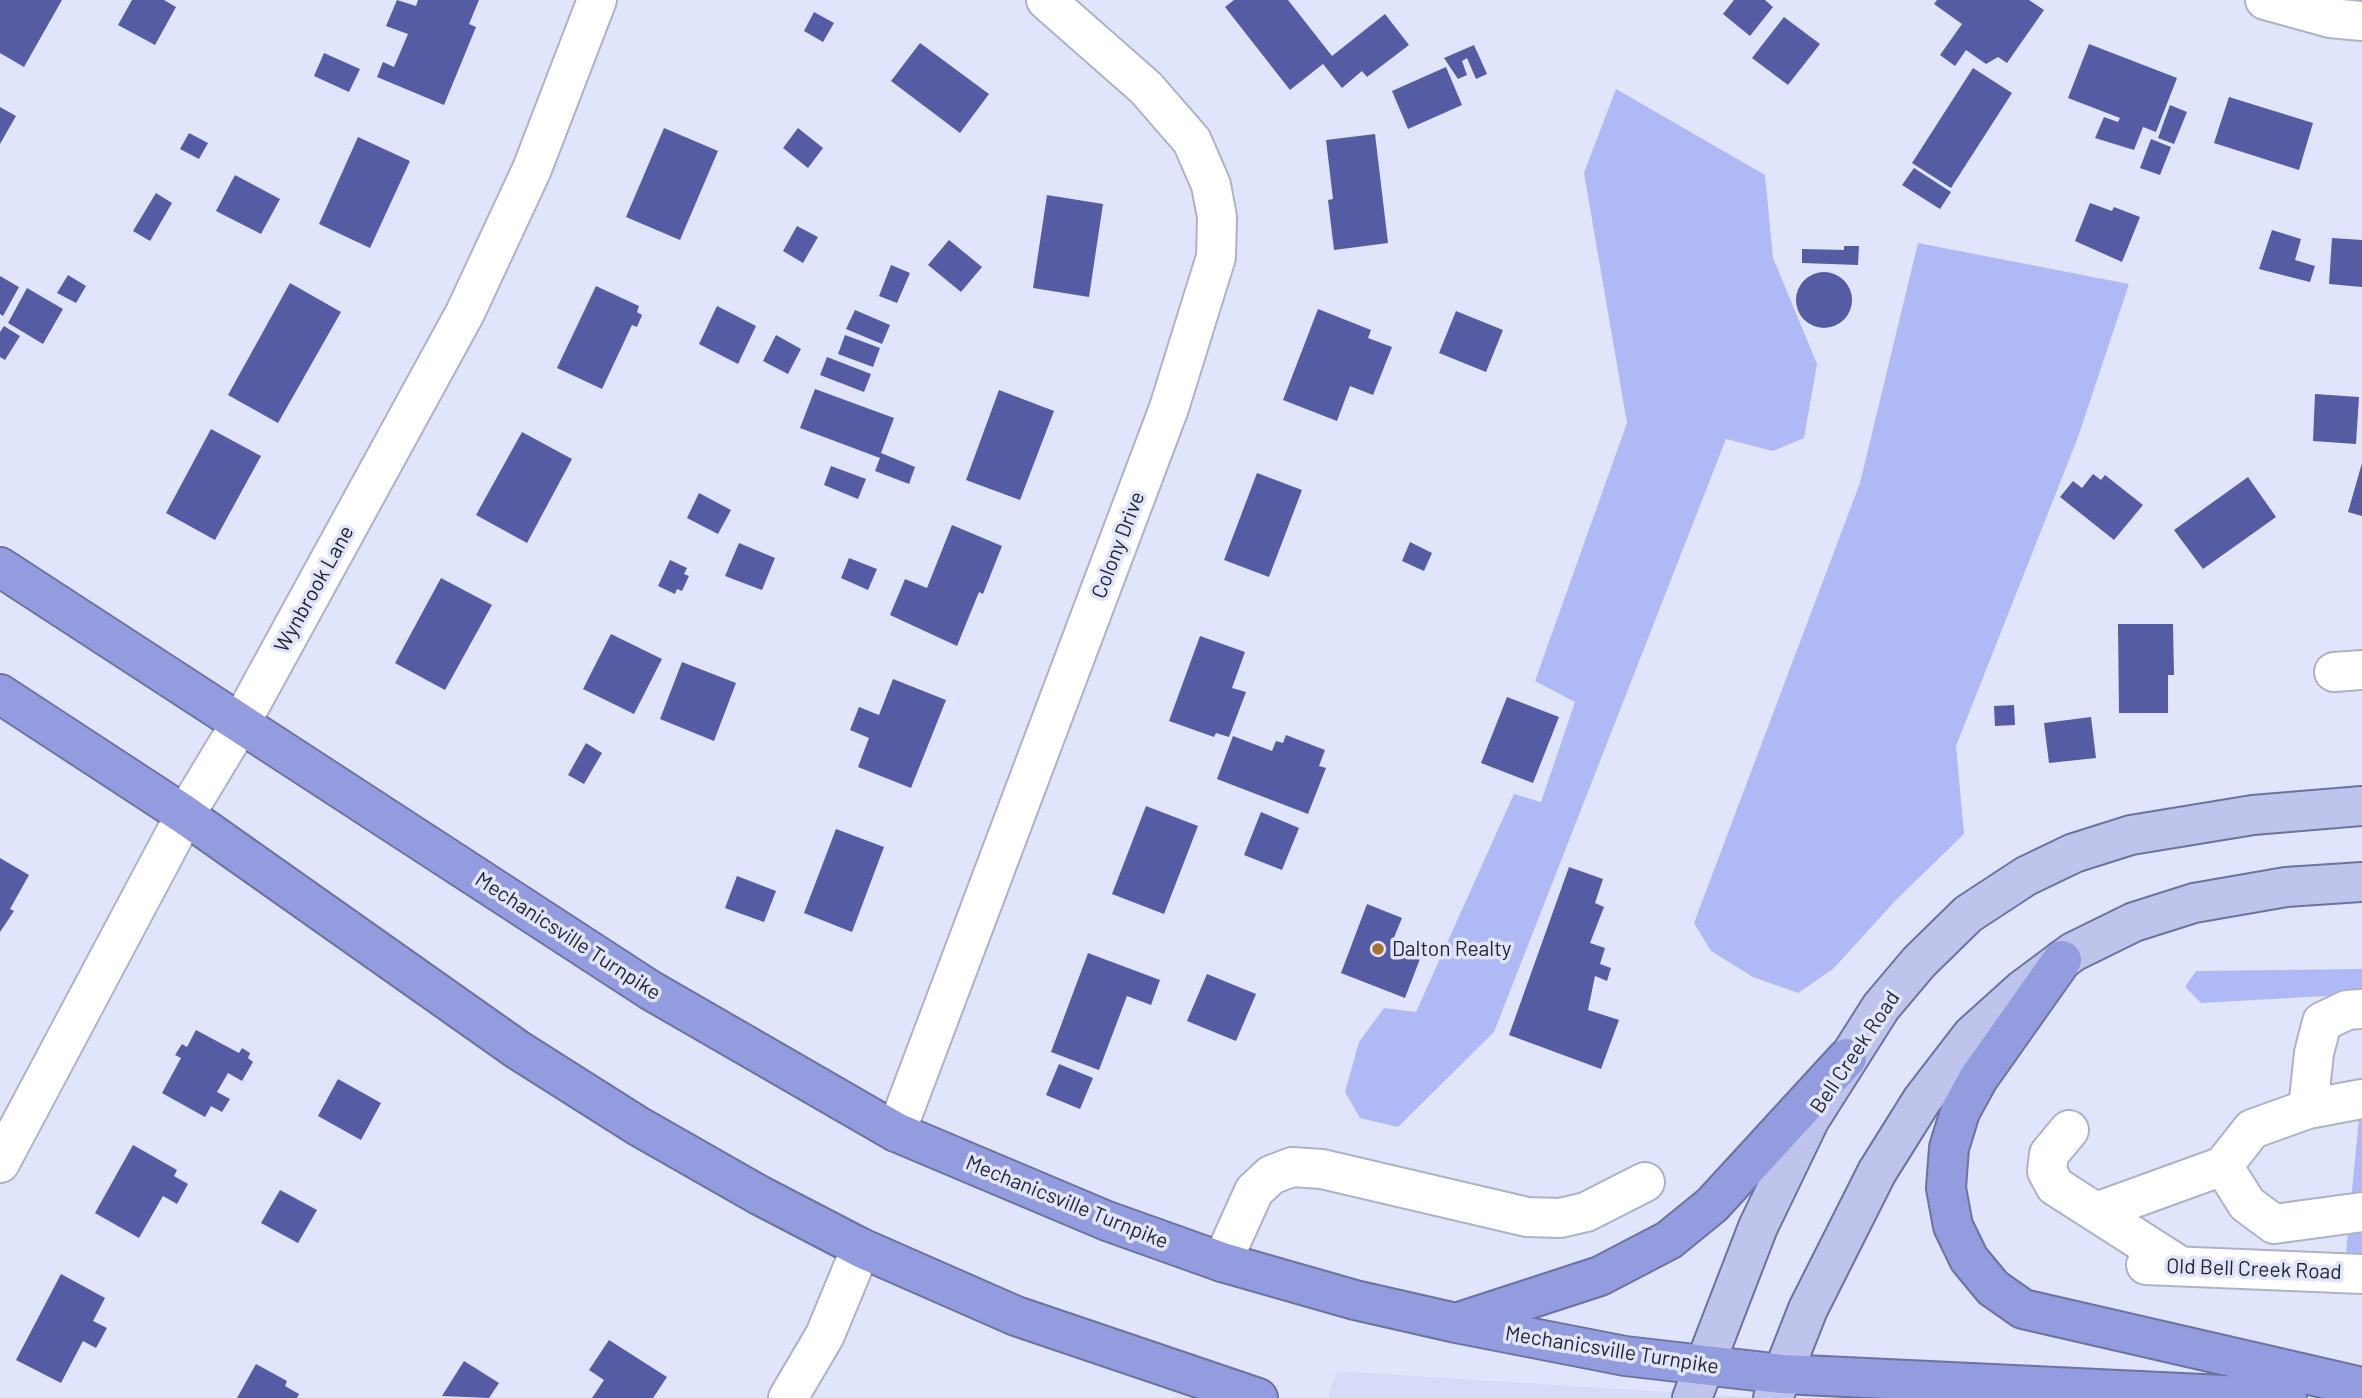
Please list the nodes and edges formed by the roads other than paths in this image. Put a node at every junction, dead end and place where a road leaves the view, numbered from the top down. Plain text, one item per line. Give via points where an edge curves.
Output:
1 (597, 0) edge
2 (1046, 0) edge
3 (2265, 0) edge
4 (1087, 12) edge
5 (2362, 21) edge
6 (0, 568) edge
7 (0, 694) edge
8 (240, 724) junction
9 (2362, 806) edge
10 (185, 815) junction
11 (2362, 882) edge
12 (2062, 960) junction
13 (2362, 1009) edge
14 (1847, 1058) junction
15 (2362, 1098) edge
16 (2308, 1109) junction
17 (2069, 1130) dead end
18 (896, 1132) junction
19 (0, 1163) edge
20 (2223, 1166) junction
21 (1646, 1182) dead end
22 (2096, 1212) junction
23 (2362, 1212) edge
24 (861, 1248) junction
25 (1222, 1262) junction
26 (2362, 1274) edge
27 (1456, 1323) junction
28 (1697, 1382) edge
29 (1777, 1386) edge
30 (2362, 1387) edge
31 (788, 1398) edge
32 (1258, 1398) edge
33 (2287, 1398) edge

1 - 8 street, Wynbrook Lane via 532,169 465,313
2 - 4 street, Colony Drive
3 - 5 street via 2330,18
4 - 18 street, Colony Drive via 1192,141 1211,185 1217,217 1216,257 1169,408
6 - 8 highway, Mechanicsville Turnpike
7 - 10 highway
8 - 10 street, Wynbrook Lane
8 - 18 highway, Mechanicsville Turnpike via 650,990
9 - 14 main road, Bell Creek Road via 2253,815 2131,835 2074,853 2026,876 1968,914 1919,962
10 - 19 street, Wynbrook Lane
10 - 24 highway via 518,1049 638,1126
11 - 12 main road via 2287,887 2194,903 2134,922
12 - 29 main road via 1972,1035 1922,1100 1837,1246
12 - 30 highway via 1960,1112 1949,1148 1946,1188 1953,1227 1969,1259 1993,1288 2023,1309
13 - 16 street via 2347,1010 2322,1022
14 - 27 highway via 1712,1205 1669,1240 1601,1276
14 - 28 main road, Bell Creek Road via 1810,1119 1758,1227
15 - 16 street
16 - 20 street via 2252,1129
17 - 22 street via 2049,1154 2047,1171 2055,1186
18 - 25 highway, Mechanicsville Turnpike via 1031,1191
20 - 22 street
20 - 23 street via 2247,1204 2274,1224
21 - 25 street via 1586,1212 1560,1218 1322,1169 1292,1167 1270,1175 1254,1191
22 - 26 street, Old Bell Creek Road via 2163,1265
24 - 31 street via 825,1335
24 - 32 highway via 1016,1315
25 - 27 highway, Mechanicsville Turnpike
27 - 28 highway, Mechanicsville Turnpike via 1625,1356
28 - 29 highway, Mechanicsville Turnpike
29 - 33 highway, Mechanicsville Turnpike

